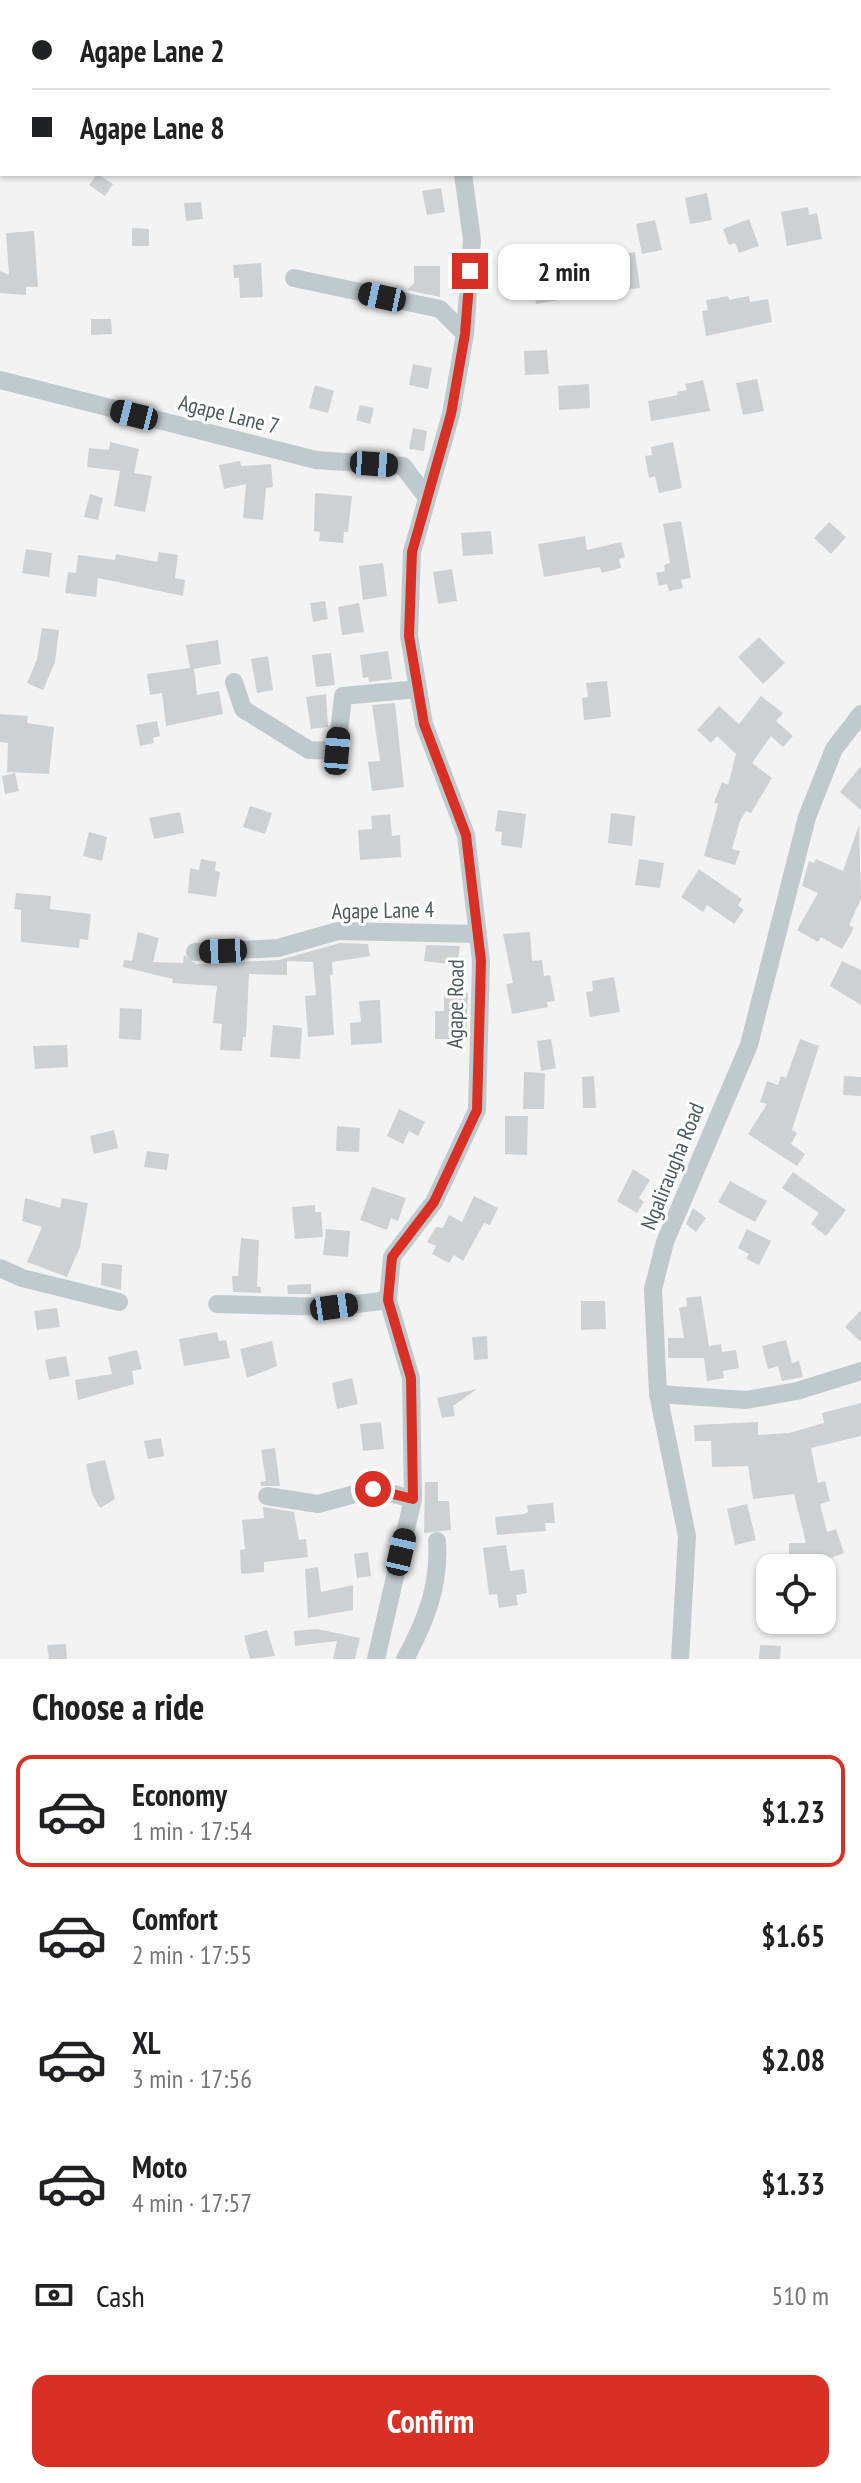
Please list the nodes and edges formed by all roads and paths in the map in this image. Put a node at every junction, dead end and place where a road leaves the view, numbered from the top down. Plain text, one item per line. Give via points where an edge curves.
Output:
1 (463, 176) edge
2 (294, 278) dead end
3 (465, 334) junction
4 (0, 380) edge
5 (441, 449) junction
6 (403, 466) junction
7 (425, 495) junction
8 (234, 682) dead end
9 (418, 689) junction
10 (861, 714) edge
11 (478, 934) junction
12 (195, 952) dead end
13 (0, 1268) edge
14 (388, 1300) junction
15 (119, 1302) dead end
16 (217, 1304) dead end
17 (861, 1371) edge
18 (658, 1394) junction
19 (267, 1496) dead end
20 (413, 1499) junction
21 (437, 1541) dead end
22 (376, 1659) edge
23 (405, 1659) edge
24 (680, 1659) edge

1 - 3 street, Agape Road via 472,240
2 - 3 street via 440,309
3 - 5 street, Agape Road
4 - 6 street, Agape Lane 7 via 316,460
5 - 6 street, Agape Lane 7
5 - 7 street, Agape Road
6 - 7 street
7 - 9 street, Agape Road via 412,552 409,636
8 - 9 street via 243,709 309,750 337,751 343,696
9 - 11 street, Agape Road via 424,724 466,835
10 - 18 street, Ngaliraugha Road via 834,749 807,817 749,1045 665,1242 653,1289
11 - 12 street, Agape Lane 4 via 338,931 278,948
11 - 14 street, Agape Road via 477,1110 434,1202 392,1257
13 - 15 street
14 - 16 street via 334,1307
14 - 20 street, Agape Road via 411,1378
17 - 18 street via 746,1400
18 - 24 street, Ngaliraugha Road via 687,1536
19 - 20 street via 318,1504 373,1489
20 - 22 street, Agape Road
21 - 23 street via 439,1570 433,1598

